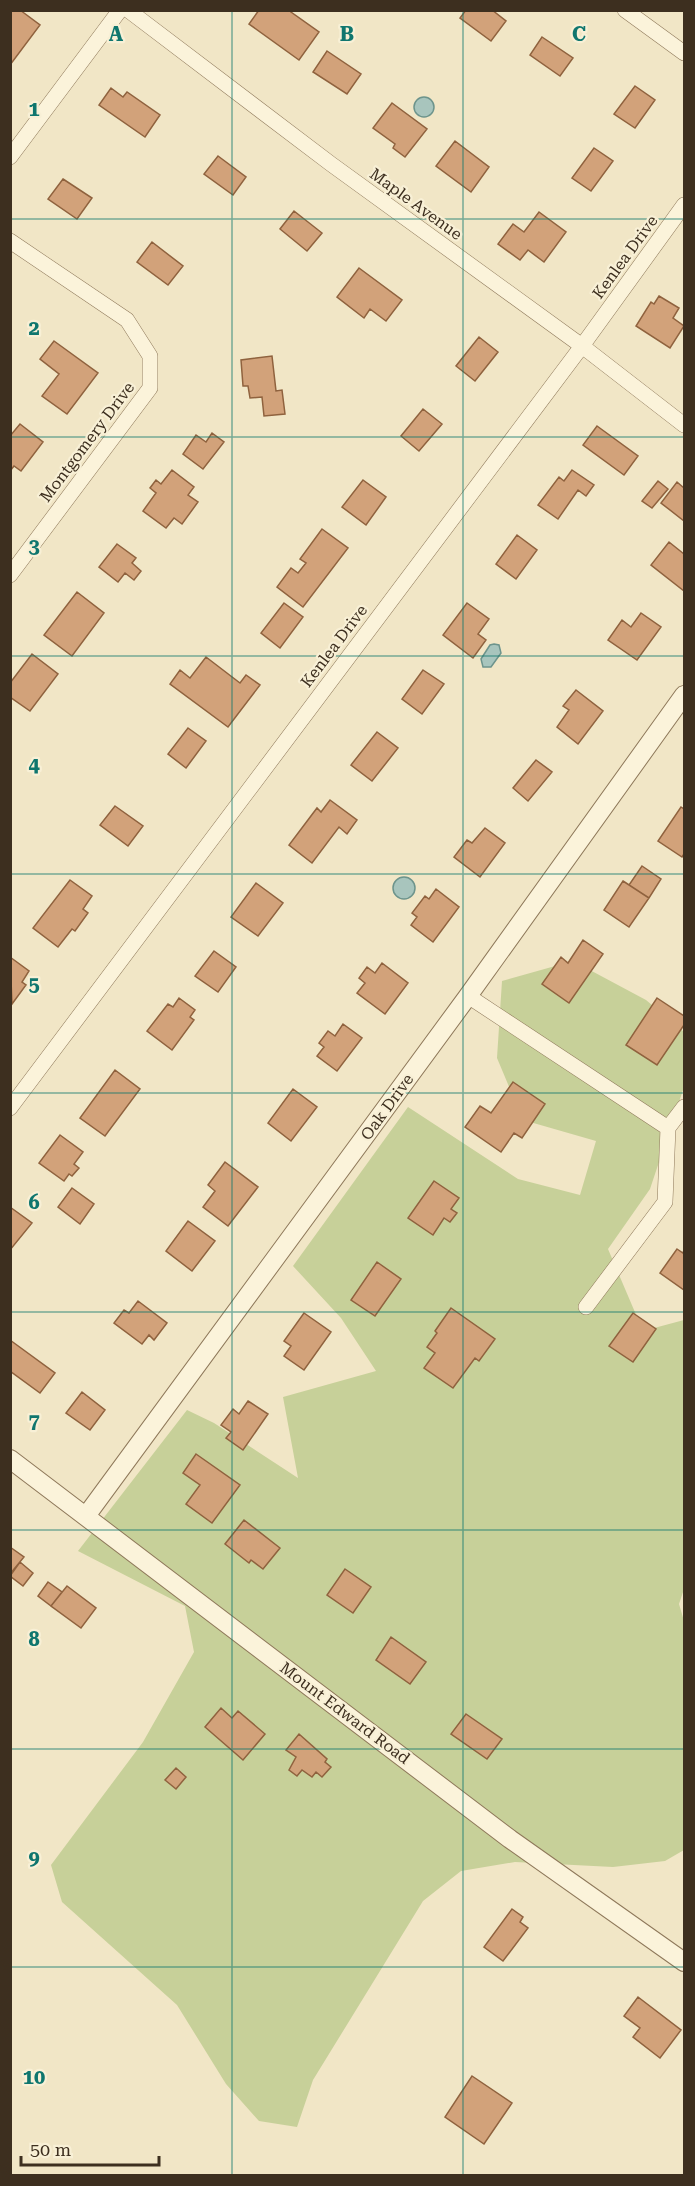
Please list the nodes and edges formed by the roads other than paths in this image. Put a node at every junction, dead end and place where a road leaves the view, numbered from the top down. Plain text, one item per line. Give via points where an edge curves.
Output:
1 (120, 10) edge
2 (128, 10) edge
3 (625, 10) edge
4 (684, 53) edge
5 (10, 157) edge
6 (684, 205) edge
7 (10, 241) edge
8 (582, 346) junction
9 (684, 425) edge
10 (10, 575) edge
11 (684, 695) edge
12 (468, 996) junction
13 (684, 1107) edge
14 (10, 1108) edge
15 (668, 1128) junction
16 (586, 1307) dead end
17 (10, 1459) edge
18 (86, 1516) junction
19 (684, 1962) edge

1 - 5 street
2 - 8 street, Maple Avenue via 331,164
3 - 4 street
6 - 8 street, Kenlea Drive
7 - 10 street, Montgomery Drive via 127,320 150,357 150,388
8 - 9 street, Maple Avenue
8 - 14 street, Kenlea Drive
11 - 12 street, Oak Drive
12 - 15 street
12 - 18 street, Oak Drive
13 - 15 street
15 - 16 street via 665,1202
17 - 18 street, Mount Edward Road
18 - 19 street, Mount Edward Road via 510,1839

